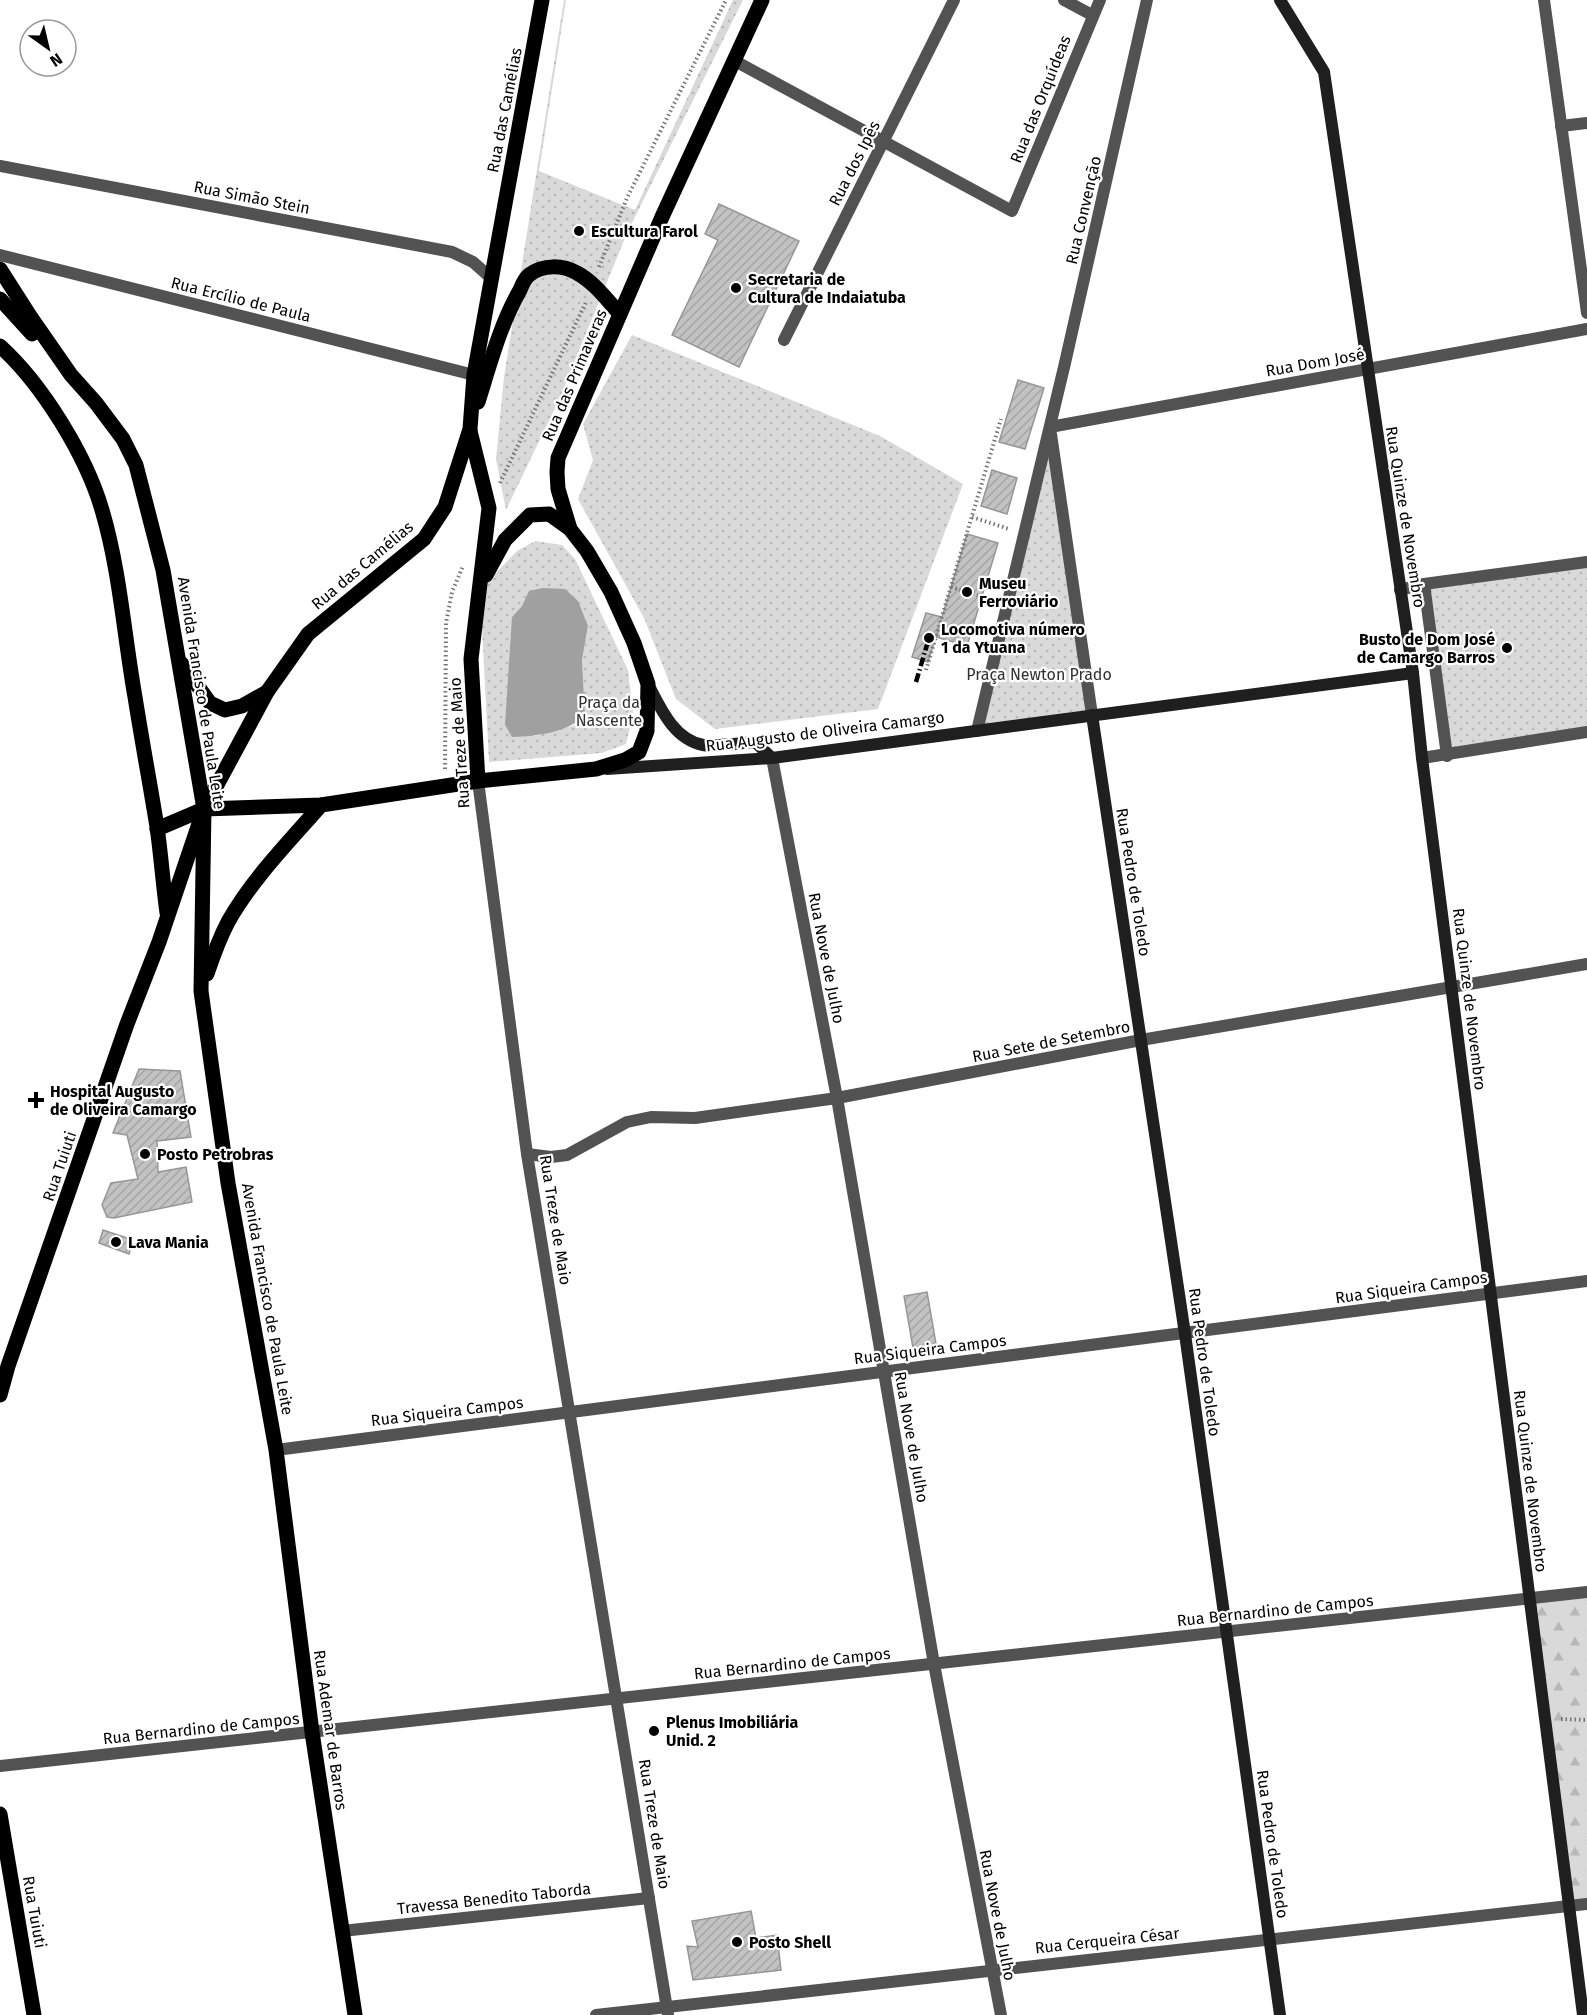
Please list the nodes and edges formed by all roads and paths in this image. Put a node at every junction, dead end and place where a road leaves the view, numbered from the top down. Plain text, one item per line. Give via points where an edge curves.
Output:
1 (542, 0) edge
2 (726, 0) edge
3 (762, 0) edge
4 (954, 0) edge
5 (1064, 0) edge
6 (1100, 0) edge
7 (1148, 0) edge
8 (1280, 0) edge
9 (1544, 0) edge
10 (1092, 15) junction
11 (735, 61) junction
12 (1587, 123) edge
13 (1561, 126) junction
14 (883, 141) junction
15 (0, 166) edge
16 (0, 255) edge
17 (0, 269) edge
18 (491, 278) junction
19 (593, 285) junction
20 (0, 299) edge
21 (1587, 313) edge
22 (620, 314) junction
23 (1587, 329) edge
24 (784, 340) dead end
25 (0, 346) edge
26 (1367, 369) junction
27 (71, 375) junction
28 (474, 375) junction
29 (1001, 419) dead end
30 (1050, 427) junction
31 (470, 429) junction
32 (489, 508) junction
33 (972, 517) junction
34 (570, 529) junction
35 (1024, 534) junction
36 (466, 560) dead end
37 (1587, 562) edge
38 (1424, 584) junction
39 (951, 587) junction
40 (480, 589) junction
41 (1400, 590) junction
42 (1007, 605) junction
43 (180, 661) junction
44 (926, 670) dead end
45 (1413, 673) junction
46 (648, 684) junction
47 (267, 692) junction
48 (1092, 716) junction
49 (977, 730) junction
50 (1587, 732) edge
51 (1447, 756) junction
52 (772, 758) junction
53 (1422, 758) junction
54 (596, 769) junction
55 (478, 781) junction
56 (444, 787) junction
57 (321, 806) junction
58 (204, 809) junction
59 (157, 829) junction
60 (167, 916) junction
61 (1587, 964) edge
62 (1452, 987) junction
63 (201, 991) junction
64 (1141, 1040) junction
65 (837, 1098) junction
66 (527, 1154) junction
67 (1587, 1281) edge
68 (1491, 1293) junction
69 (1185, 1334) junction
70 (4, 1368) edge
71 (884, 1371) junction
72 (0, 1395) edge
73 (569, 1412) junction
74 (276, 1450) junction
75 (1587, 1592) edge
76 (1530, 1599) junction
77 (1227, 1632) junction
78 (934, 1664) junction
79 (616, 1699) junction
80 (1545, 1718) junction
81 (1587, 1720) edge
82 (312, 1732) junction
83 (0, 1766) edge
84 (0, 1814) edge
85 (649, 1898) junction
86 (1587, 1904) edge
87 (1568, 1906) junction
88 (342, 1931) junction
89 (1270, 1939) junction
90 (992, 1970) junction
91 (668, 2011) edge
92 (34, 2015) edge
93 (355, 2015) edge
94 (596, 2015) edge
95 (1001, 2015) edge
96 (1280, 2015) edge
97 (1582, 2015) edge

1 - 18 main road, Rua das Camélias
2 - 19 path via 627,198
3 - 11 main road, Rua das Primaveras
4 - 14 street, Rua dos Ipês
5 - 10 street
6 - 10 street, Rua das Orquídeas
7 - 30 street, Rua Convenção
8 - 26 street, Rua Quinze de Novembro via 1324,72
9 - 13 street
10 - 14 street, Rua das Orquídeas via 1012,211
11 - 14 street
11 - 22 main road, Rua das Primaveras
12 - 13 street
13 - 21 street
14 - 24 street, Rua dos Ipês
15 - 18 street, Rua Simão Stein via 452,252 473,262
16 - 28 street, Rua Ercílio de Paula
17 - 27 main road, Avenida Francisco de Paula Leite
18 - 28 main road, Rua das Camélias
19 - 22 main road
19 - 31 main road via 576,272 560,267 541,269 528,276 501,330
19 - 32 path
20 - 27 main road
22 - 34 main road, Rua das Primaveras via 558,458 558,489
23 - 26 street, Rua Dom José
25 - 59 main road via 54,411 75,446 102,508 117,572
26 - 30 street, Rua Dom José
26 - 41 street, Rua Quinze de Novembro
27 - 43 main road, Avenida Francisco de Paula Leite via 123,439 136,465 164,570
28 - 31 main road, Rua das Camélias
29 - 33 path
30 - 35 street
30 - 48 street
31 - 32 main road, Rua Treze de Maio
31 - 47 main road, Rua das Camélias via 445,507 424,539 308,634
32 - 40 main road, Rua Treze de Maio
33 - 35 path
33 - 39 path
34 - 40 main road via 549,514 530,514 505,540
34 - 46 main road, Rua das Primaveras via 610,592
35 - 42 street
36 - 56 path via 452,592 446,623
37 - 38 street
38 - 41 street
38 - 51 street
39 - 42 path
39 - 44 path
40 - 55 main road, Rua Treze de Maio via 471,659
41 - 45 street, Rua Quinze de Novembro
42 - 49 street
43 - 47 main road via 210,703 225,710 242,706
43 - 58 main road, Avenida Francisco de Paula Leite
45 - 48 street, Rua Augusto de Oliveira Camargo
45 - 53 street, Rua Quinze de Novembro
46 - 52 street, Rua das Primaveras via 670,725 684,736 702,745 755,742
46 - 54 main road via 647,730 639,752
47 - 58 main road, Rua das Camélias
48 - 49 street, Rua Augusto de Oliveira Camargo
48 - 64 street, Rua Pedro de Toledo
49 - 52 street, Rua Augusto de Oliveira Camargo
50 - 51 street
51 - 53 street
52 - 54 street, Rua Augusto de Oliveira Camargo
52 - 65 street, Rua Nove de Julho
53 - 62 street, Rua Quinze de Novembro
54 - 55 main road, Rua Augusto de Oliveira Camargo
55 - 56 main road, Rua Augusto de Oliveira Camargo
55 - 66 street, Rua Treze de Maio
56 - 57 main road, Rua Augusto de Oliveira Camargo
57 - 58 main road, Rua Augusto de Oliveira Camargo
57 - 63 main road via 244,897 216,946
58 - 59 main road
58 - 60 main road, Rua das Camélias
58 - 63 main road, Avenida Francisco de Paula Leite
59 - 60 main road
60 - 70 main road, Rua Tuiuti
61 - 62 street, Rua Sete de Setembro
62 - 64 street, Rua Sete de Setembro
62 - 68 street, Rua Quinze de Novembro
63 - 74 main road, Avenida Francisco de Paula Leite via 228,1183
64 - 65 street, Rua Sete de Setembro
64 - 69 street, Rua Pedro de Toledo
65 - 66 street, Rua Sete de Setembro via 694,1118 651,1117 627,1122 567,1155
65 - 71 street, Rua Nove de Julho
66 - 73 street, Rua Treze de Maio
67 - 68 street, Rua Siqueira Campos
68 - 69 street, Rua Siqueira Campos
68 - 76 street, Rua Quinze de Novembro
69 - 71 street, Rua Siqueira Campos
69 - 77 street, Rua Pedro de Toledo
70 - 72 main road, Rua Tuiuti
71 - 73 street, Rua Siqueira Campos
71 - 78 street, Rua Nove de Julho
73 - 74 street, Rua Siqueira Campos
73 - 79 street, Rua Treze de Maio
74 - 82 main road, Rua Ademar de Barros
75 - 76 street, Rua Bernardino de Campos
76 - 77 street, Rua Bernardino de Campos
76 - 80 street, Rua Quinze de Novembro
77 - 78 street, Rua Bernardino de Campos
77 - 89 street, Rua Pedro de Toledo
78 - 79 street, Rua Bernardino de Campos
78 - 90 street, Rua Nove de Julho
79 - 82 street, Rua Bernardino de Campos
79 - 85 street, Rua Treze de Maio
80 - 81 path
80 - 87 street, Rua Quinze de Novembro
82 - 83 street, Rua Bernardino de Campos
82 - 88 main road, Rua Ademar de Barros
84 - 92 main road, Rua Tuiuti
85 - 88 street, Travessa Benedito Taborda
85 - 91 street, Rua Treze de Maio
86 - 87 street, Rua Cerqueira César
87 - 89 street, Rua Cerqueira César
87 - 97 street, Rua Quinze de Novembro
88 - 93 main road, Rua Ademar de Barros
89 - 90 street, Rua Cerqueira César
89 - 96 street, Rua Pedro de Toledo
90 - 91 street, Rua Cerqueira César
90 - 95 street, Rua Nove de Julho
91 - 94 street, Rua Cerqueira César

